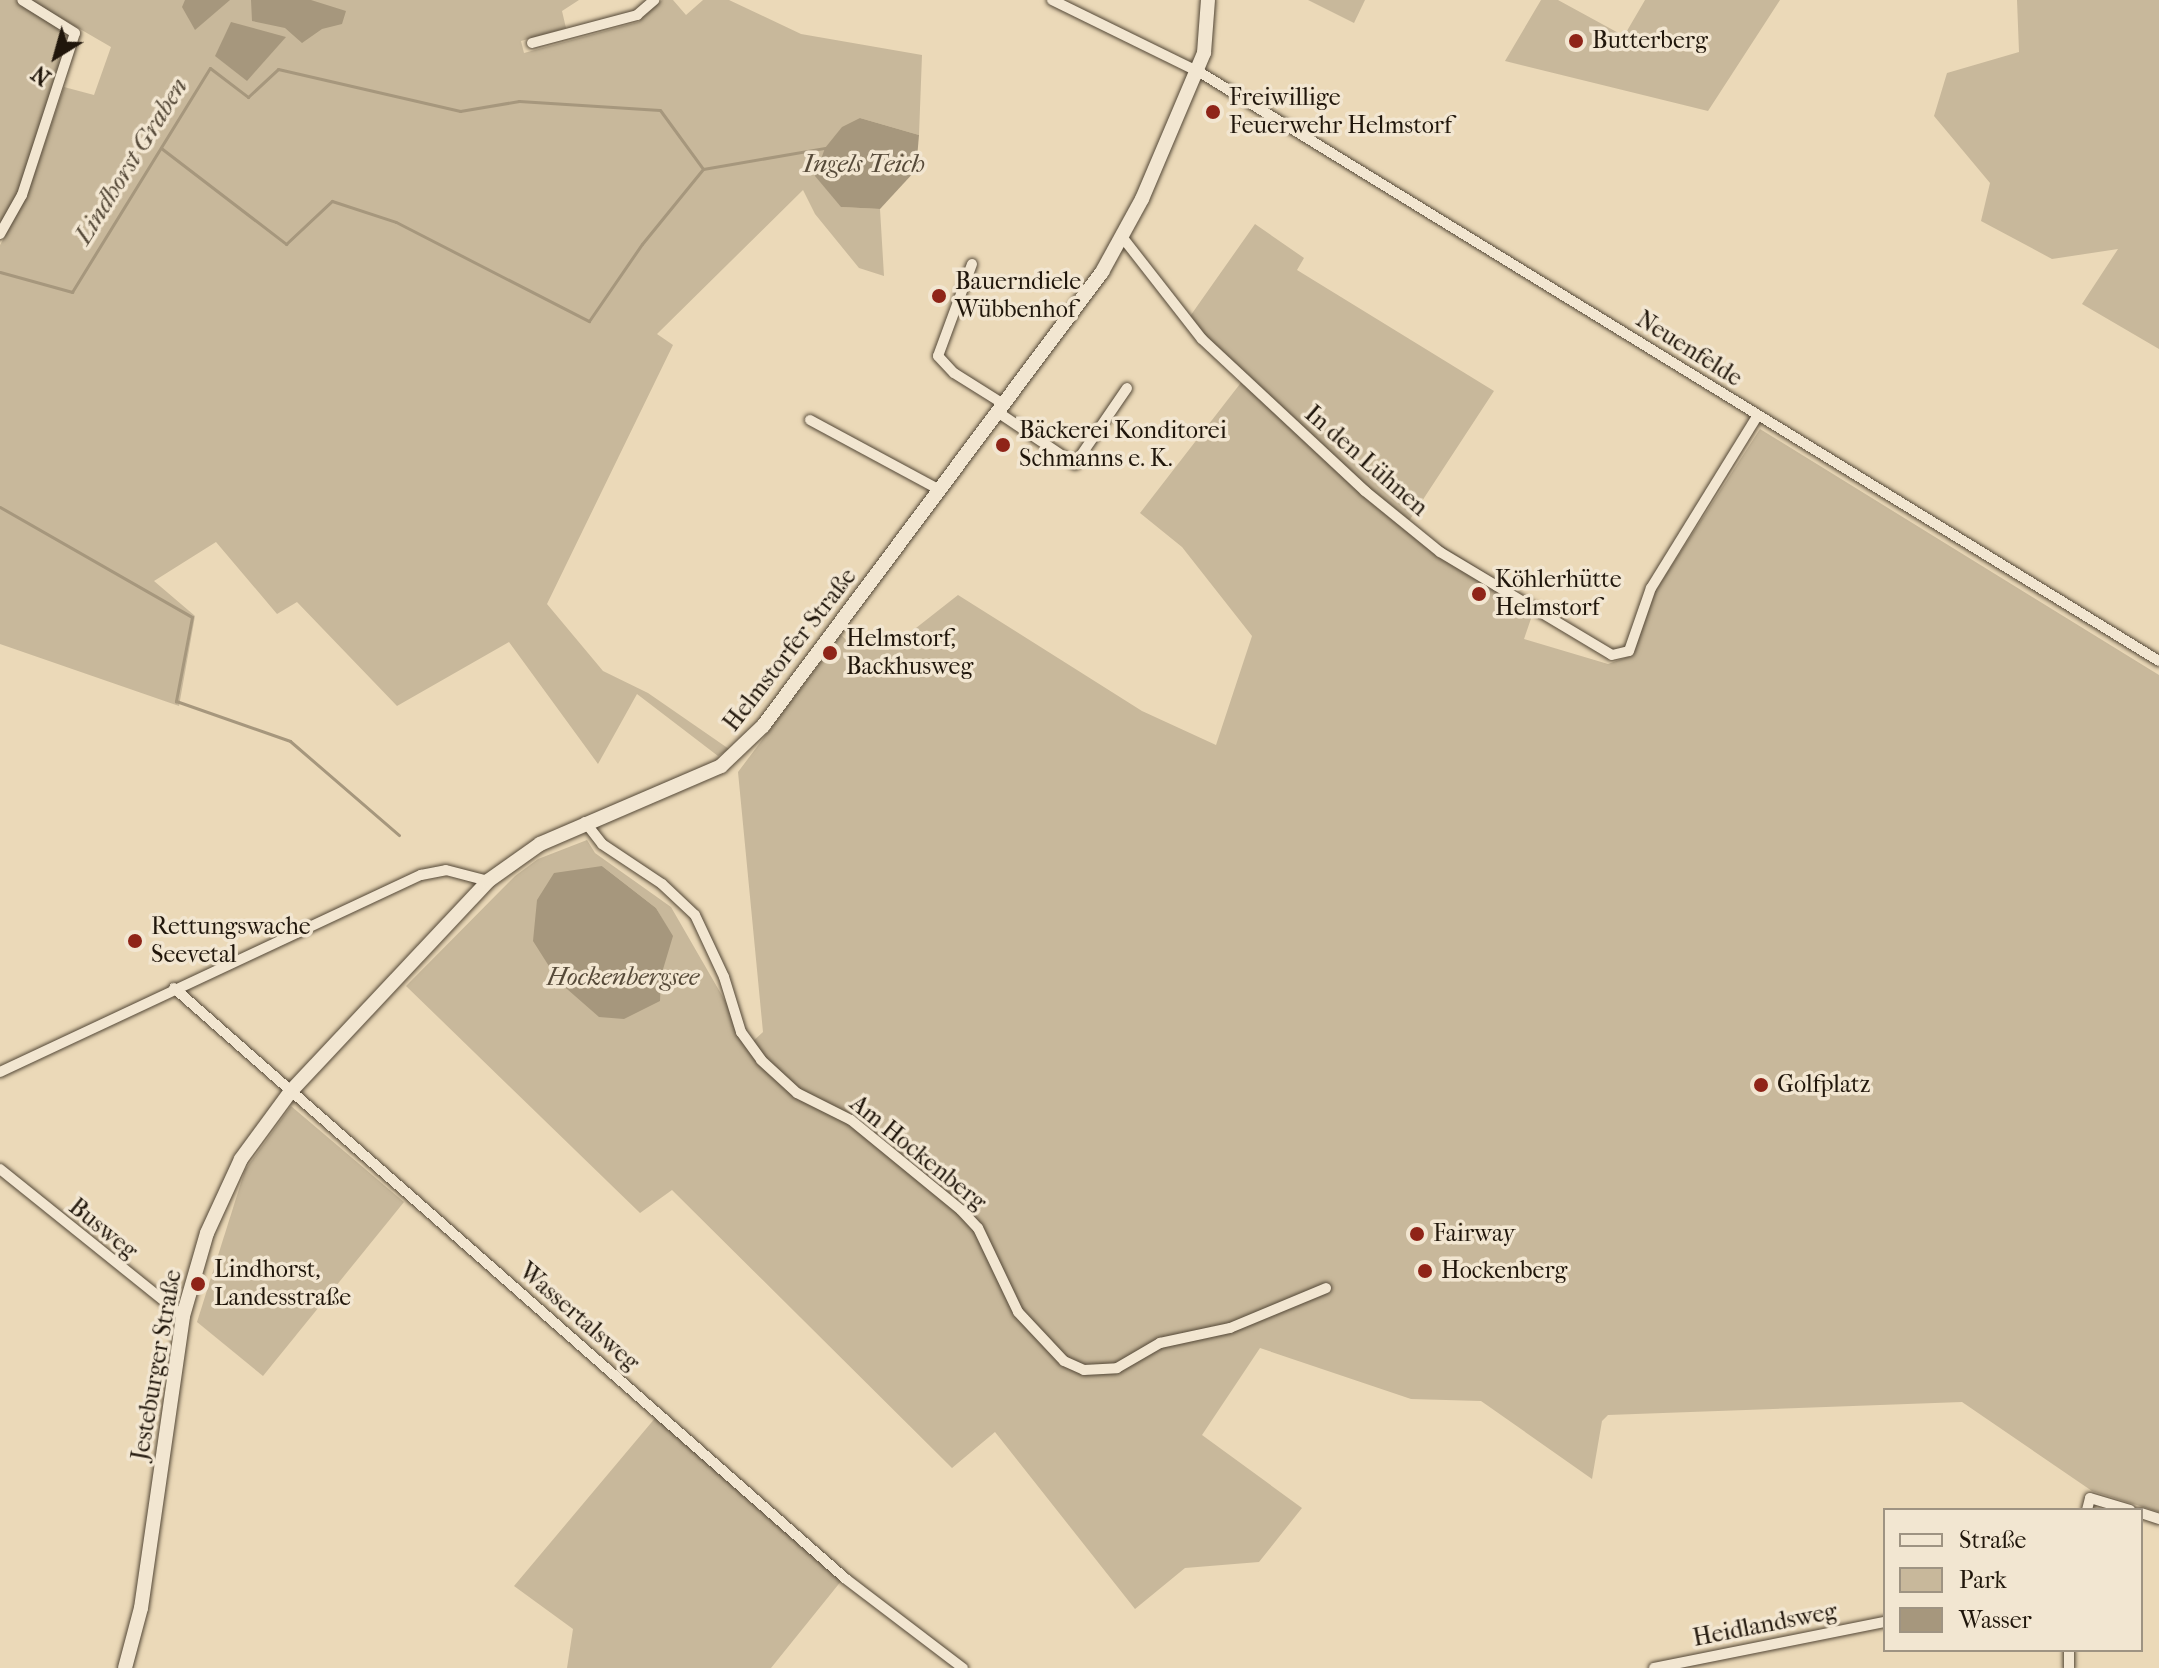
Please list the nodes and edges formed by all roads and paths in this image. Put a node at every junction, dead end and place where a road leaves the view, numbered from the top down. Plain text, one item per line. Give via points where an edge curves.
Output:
1 (22, 0) edge
2 (654, 0) edge
3 (1052, 0) edge
4 (1208, 0) edge
5 (532, 43) dead end
6 (1197, 71) junction
7 (0, 234) edge
8 (1123, 238) junction
9 (972, 264) dead end
10 (1127, 388) dead end
11 (1002, 409) junction
12 (1758, 415) junction
13 (810, 420) dead end
14 (940, 490) junction
15 (2159, 661) edge
16 (585, 822) junction
17 (488, 881) junction
18 (174, 988) junction
19 (0, 1072) edge
20 (291, 1091) junction
21 (0, 1169) edge
22 (1326, 1288) dead end
23 (183, 1316) junction
24 (2088, 1508) edge
25 (2123, 1508) edge
26 (1883, 1622) edge
27 (125, 1668) edge
28 (963, 1668) edge
29 (1654, 1668) edge

1 - 7 street via 75,33 22,195
2 - 5 street via 637,15
3 - 6 street, Neuenfelde
4 - 6 main road, Helmstorfer Straße via 1209,33
6 - 8 main road, Helmstorfer Straße
6 - 12 street, Neuenfelde
8 - 11 main road, Helmstorfer Straße
8 - 12 street, In den Lühnen via 1202,339 1440,552 1612,655 1629,651 1651,588
9 - 11 street via 938,356
10 - 11 street via 1075,464
11 - 14 main road, Helmstorfer Straße
12 - 15 street, Neuenfelde
13 - 14 street
14 - 16 main road, Helmstorfer Straße via 742,749 697,780
16 - 17 main road, Helmstorfer Straße via 540,844
16 - 22 street, Am Hockenberg via 602,844 662,884 695,915 724,977 741,1032 761,1060 797,1093 851,1120 961,1210 978,1228 1018,1312 1064,1361 1084,1370 1117,1368 1160,1343 1230,1328
17 - 18 street via 446,870 421,875
17 - 20 main road, Jesteburger Straße
18 - 19 street
18 - 20 street, Wassertalsweg
20 - 23 main road, Jesteburger Straße via 241,1159 222,1197
20 - 28 street, Wassertalsweg via 846,1579
21 - 23 street, Busweg
23 - 27 main road, Jesteburger Straße via 141,1608
24 - 25 street via 2090,1498
26 - 29 street, Heidlandsweg

